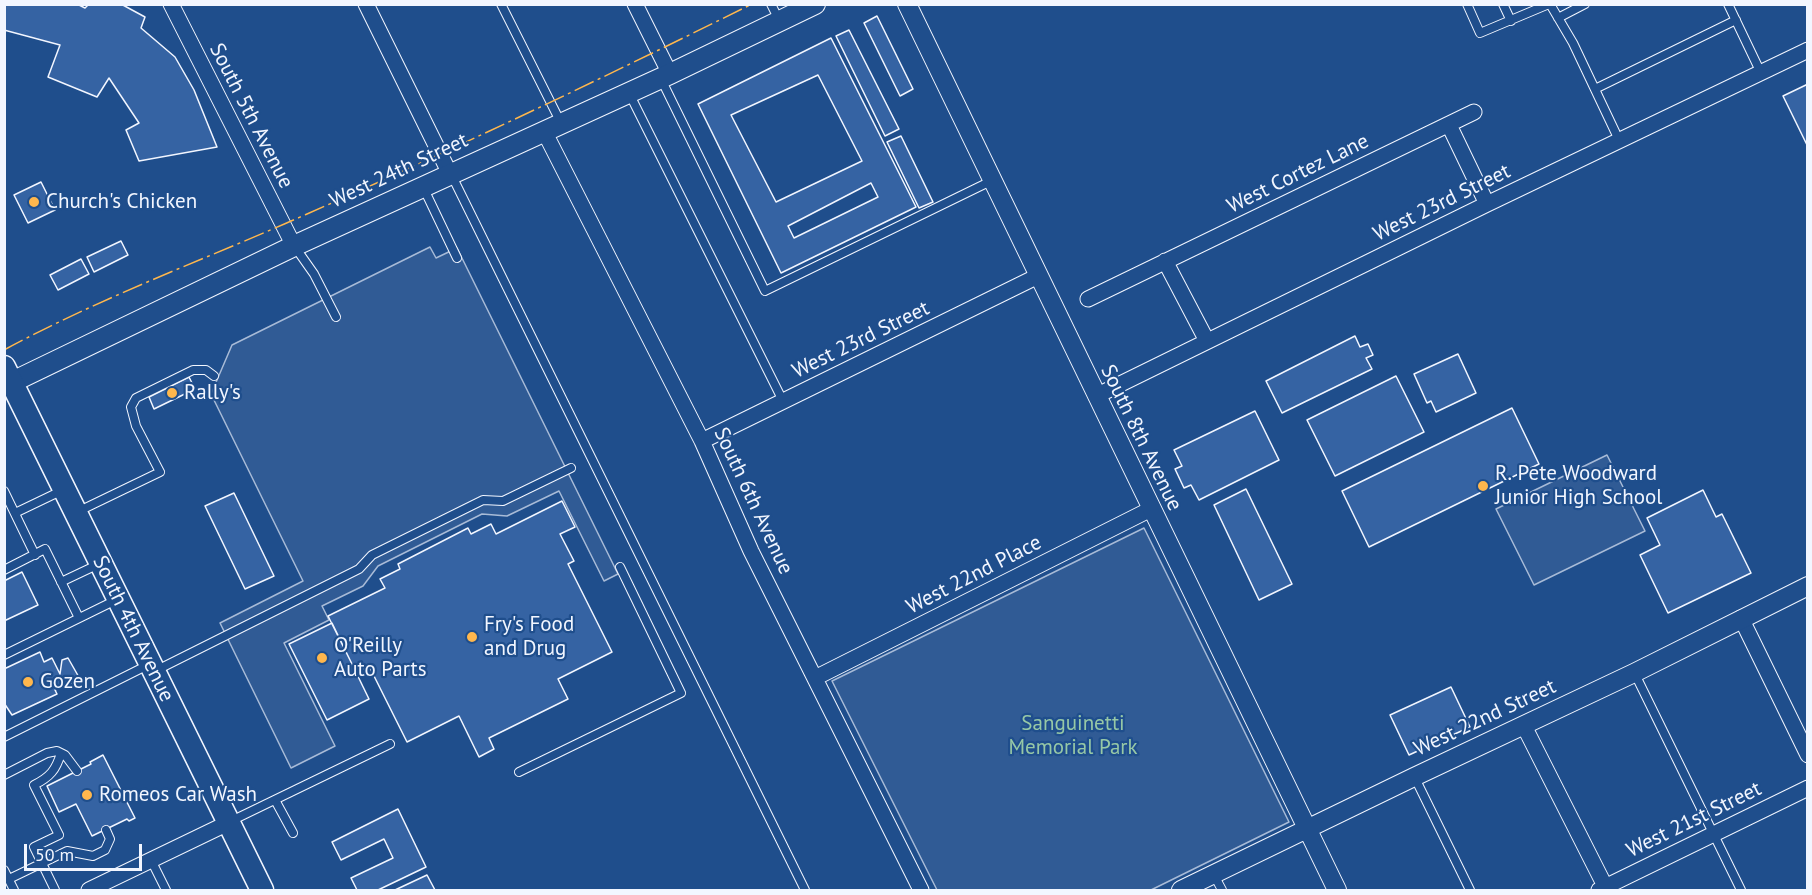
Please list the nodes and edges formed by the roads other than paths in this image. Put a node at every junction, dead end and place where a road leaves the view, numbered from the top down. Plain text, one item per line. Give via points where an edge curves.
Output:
1 (171, 4) edge
2 (366, 4) edge
3 (501, 4) edge
4 (635, 4) edge
5 (907, 4) edge
6 (1467, 4) edge
7 (1503, 4) edge
8 (1549, 4) edge
9 (1585, 4) edge
10 (1728, 4) edge
11 (807, 6) edge
12 (775, 13) edge
13 (1558, 18) junction
14 (1736, 20) junction
15 (1511, 21) junction
16 (1808, 50) edge
17 (1761, 73) junction
18 (665, 76) junction
19 (1595, 89) junction
20 (629, 92) junction
21 (1474, 112) dead end
22 (1449, 124) junction
23 (552, 127) junction
24 (1619, 140) junction
25 (450, 174) junction
26 (991, 181) junction
27 (423, 187) junction
28 (1487, 204) junction
29 (294, 246) junction
30 (457, 258) dead end
31 (1165, 261) junction
32 (1038, 276) junction
33 (1088, 299) dead end
34 (336, 317) dead end
35 (1207, 341) junction
36 (214, 376) dead end
37 (7, 378) edge
38 (1096, 396) junction
39 (783, 401) junction
40 (702, 441) junction
41 (571, 468) dead end
42 (64, 489) junction
43 (4, 491) edge
44 (1151, 509) junction
45 (75, 512) junction
46 (15, 513) junction
47 (35, 555) junction
48 (100, 564) junction
49 (620, 567) dead end
50 (4, 570) edge
51 (61, 582) junction
52 (1808, 586) edge
53 (118, 599) junction
54 (79, 618) junction
55 (1741, 618) junction
56 (4, 655) edge
57 (152, 668) junction
58 (1634, 673) junction
59 (815, 678) junction
60 (1524, 726) junction
61 (4, 737) edge
62 (390, 744) dead end
63 (61, 753) junction
64 (1808, 755) edge
65 (77, 771) dead end
66 (519, 772) dead end
67 (4, 775) edge
68 (1414, 777) junction
69 (1808, 788) edge
70 (275, 800) junction
71 (228, 823) junction
72 (1306, 829) junction
73 (106, 830) dead end
74 (293, 833) dead end
75 (1714, 834) junction
76 (151, 860) junction
77 (42, 863) junction
78 (4, 870) edge
79 (9, 879) junction
80 (1218, 882) edge
81 (1604, 890) edge
82 (14, 891) edge
83 (55, 891) edge
84 (88, 891) edge
85 (166, 891) edge
86 (262, 891) edge
87 (806, 891) edge
88 (921, 891) edge
89 (1182, 891) edge
90 (1337, 891) edge
91 (1470, 891) edge
92 (1741, 891) edge

1 - 29 street, South 5th Avenue
2 - 25 street
3 - 23 lane
4 - 18 street
5 - 26 street, South 8th Avenue
6 - 15 lane via 1480,33
7 - 15 lane
8 - 13 lane
8 - 15 lane
9 - 13 lane
10 - 14 lane
11 - 12 main road, West 24th Street
12 - 18 main road, West 24th Street
13 - 19 lane
14 - 17 lane
14 - 19 lane
16 - 17 street, West 23rd Street
17 - 24 street, West 23rd Street
18 - 20 main road, West 24th Street
18 - 26 lane via 765,291
19 - 24 lane
20 - 23 main road, West 24th Street
20 - 39 lane
21 - 22 street, West Cortez Lane
22 - 28 street
22 - 31 street, West Cortez Lane
23 - 25 main road, West 24th Street
23 - 40 street, South 6th Avenue
24 - 28 street, West 23rd Street
25 - 27 main road, West 24th Street
25 - 87 lane
26 - 32 street, South 8th Avenue
27 - 29 main road, West 24th Street
27 - 30 lane
28 - 35 street, West 23rd Street
29 - 34 lane
29 - 37 main road, West 24th Street
31 - 33 street, West Cortez Lane
31 - 35 street
32 - 38 street, South 8th Avenue
32 - 39 street, West 23rd Street
35 - 38 street, West 23rd Street
36 - 45 lane via 206,370 194,370 136,398 131,407 136,426 160,472
37 - 42 main road, South 4th Avenue
38 - 44 street, South 8th Avenue
39 - 40 street, West 23rd Street
40 - 59 street, South 6th Avenue via 751,551
41 - 57 lane via 503,501 483,500 372,555 359,569
42 - 45 main road, South 4th Avenue
42 - 46 lane
43 - 46 lane
44 - 59 street, West 22nd Place
44 - 72 street, South 8th Avenue
45 - 48 main road, South 4th Avenue
46 - 47 lane
47 - 50 lane
47 - 51 lane via 45,549
48 - 51 lane
48 - 53 main road, South 4th Avenue
49 - 66 lane via 681,693
51 - 54 lane
52 - 55 street, West 22nd Street
53 - 54 lane
53 - 57 main road, South 4th Avenue
54 - 56 lane
55 - 58 street, West 22nd Street
55 - 64 street
57 - 61 lane
57 - 71 main road, South 4th Avenue
58 - 60 street, West 22nd Street
58 - 75 lane
59 - 88 street, South 6th Avenue
60 - 68 street, West 22nd Street
60 - 81 street
62 - 70 lane
63 - 65 lane
63 - 67 lane via 47,753
63 - 77 lane via 55,771 34,785 59,835 34,847
68 - 72 street, West 22nd Street
68 - 91 lane
69 - 75 street, West 21st Street
70 - 71 lane
70 - 74 lane
71 - 76 street
71 - 86 main road, South 4th Avenue
72 - 80 street, West 22nd Street
72 - 90 street, South 8th Avenue
73 - 77 lane via 110,839 105,850 93,856 68,851
75 - 81 street, West 21st Street
75 - 92 lane
76 - 84 street
76 - 85 lane
77 - 79 lane
77 - 83 lane
78 - 79 lane
79 - 82 lane
80 - 89 street, West 22nd Street

